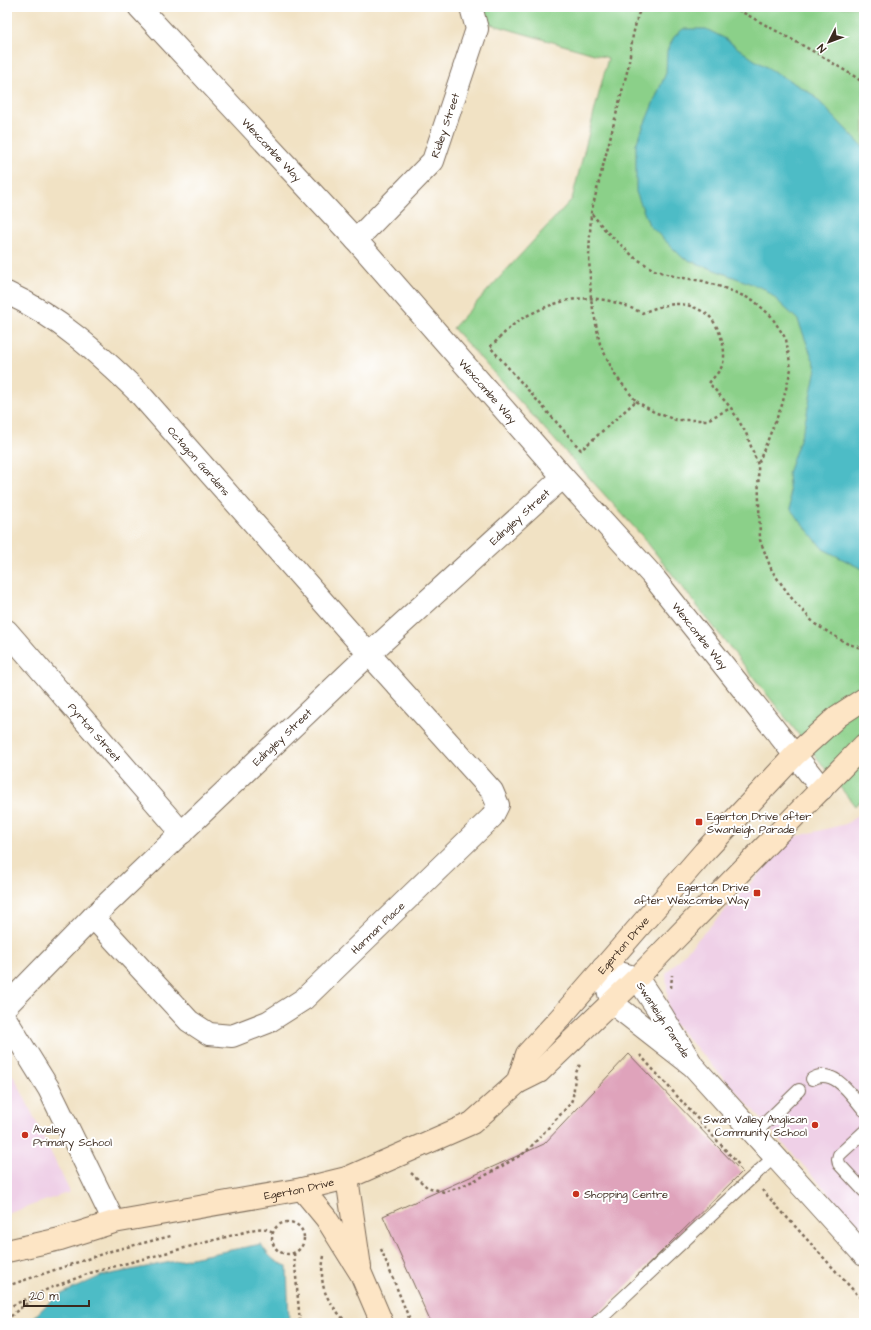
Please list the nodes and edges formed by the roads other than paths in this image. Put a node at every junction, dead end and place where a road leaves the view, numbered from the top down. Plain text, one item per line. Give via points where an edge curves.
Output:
1 (138, 7) edge
2 (471, 7) edge
3 (356, 240) junction
4 (7, 293) edge
5 (563, 477) junction
6 (7, 631) edge
7 (369, 654) junction
8 (864, 699) edge
9 (864, 746) edge
10 (795, 755) junction
11 (822, 789) junction
12 (182, 833) junction
13 (93, 917) junction
14 (603, 968) junction
15 (638, 978) junction
16 (611, 1002) junction
17 (7, 1005) edge
18 (7, 1021) edge
19 (693, 1066) junction
20 (812, 1079) dead end
21 (517, 1083) junction
22 (799, 1090) dead end
23 (864, 1110) edge
24 (864, 1132) edge
25 (754, 1134) junction
26 (775, 1156) junction
27 (347, 1178) junction
28 (302, 1189) junction
29 (864, 1191) edge
30 (114, 1222) junction
31 (60, 1239) junction
32 (7, 1251) edge
33 (864, 1255) edge
34 (7, 1265) edge
35 (361, 1274) junction
36 (382, 1323) edge
37 (596, 1323) edge

1 - 3 street, Wexcombe Way
2 - 3 street, Ridley Street via 476,30 433,162
3 - 5 street, Wexcombe Way
4 - 7 street, Octagon Gardens via 51,317 108,363 140,393
5 - 7 street, Edingley Street
5 - 10 street, Wexcombe Way via 651,574
6 - 12 street, Pyrton Street
7 - 12 street, Edingley Street
7 - 13 street, Harman Place via 492,791 498,805 492,817 304,999 268,1022 232,1036 209,1034 189,1022
8 - 10 street, Egerton Drive via 838,716
9 - 11 street, Egerton Drive
10 - 11 street, Wexcombe Way
10 - 14 street, Egerton Drive via 704,852
11 - 15 street, Egerton Drive
12 - 13 street, Edingley Street
13 - 17 street, Edingley Street
14 - 15 street, Swanleigh Parade
14 - 16 street
14 - 21 street, Egerton Drive via 527,1054
15 - 16 street, Egerton Drive
15 - 19 street, Swanleigh Parade
16 - 19 street, Swanleigh Parade
16 - 21 street, Egerton Drive via 539,1072
18 - 30 street via 49,1089
19 - 25 street, Swanleigh Parade
20 - 23 lane via 827,1076 839,1081
21 - 27 street, Egerton Drive via 472,1122
22 - 25 lane
24 - 29 lane via 839,1155 838,1159 839,1164
25 - 26 street, Swanleigh Parade
26 - 33 street, Swanleigh Parade
26 - 37 lane
27 - 28 street, Egerton Drive
27 - 35 street
28 - 30 street, Egerton Drive
28 - 35 street via 326,1218
30 - 31 street, Egerton Drive
31 - 32 street, Egerton Drive
31 - 34 street, Egerton Drive
35 - 36 street

